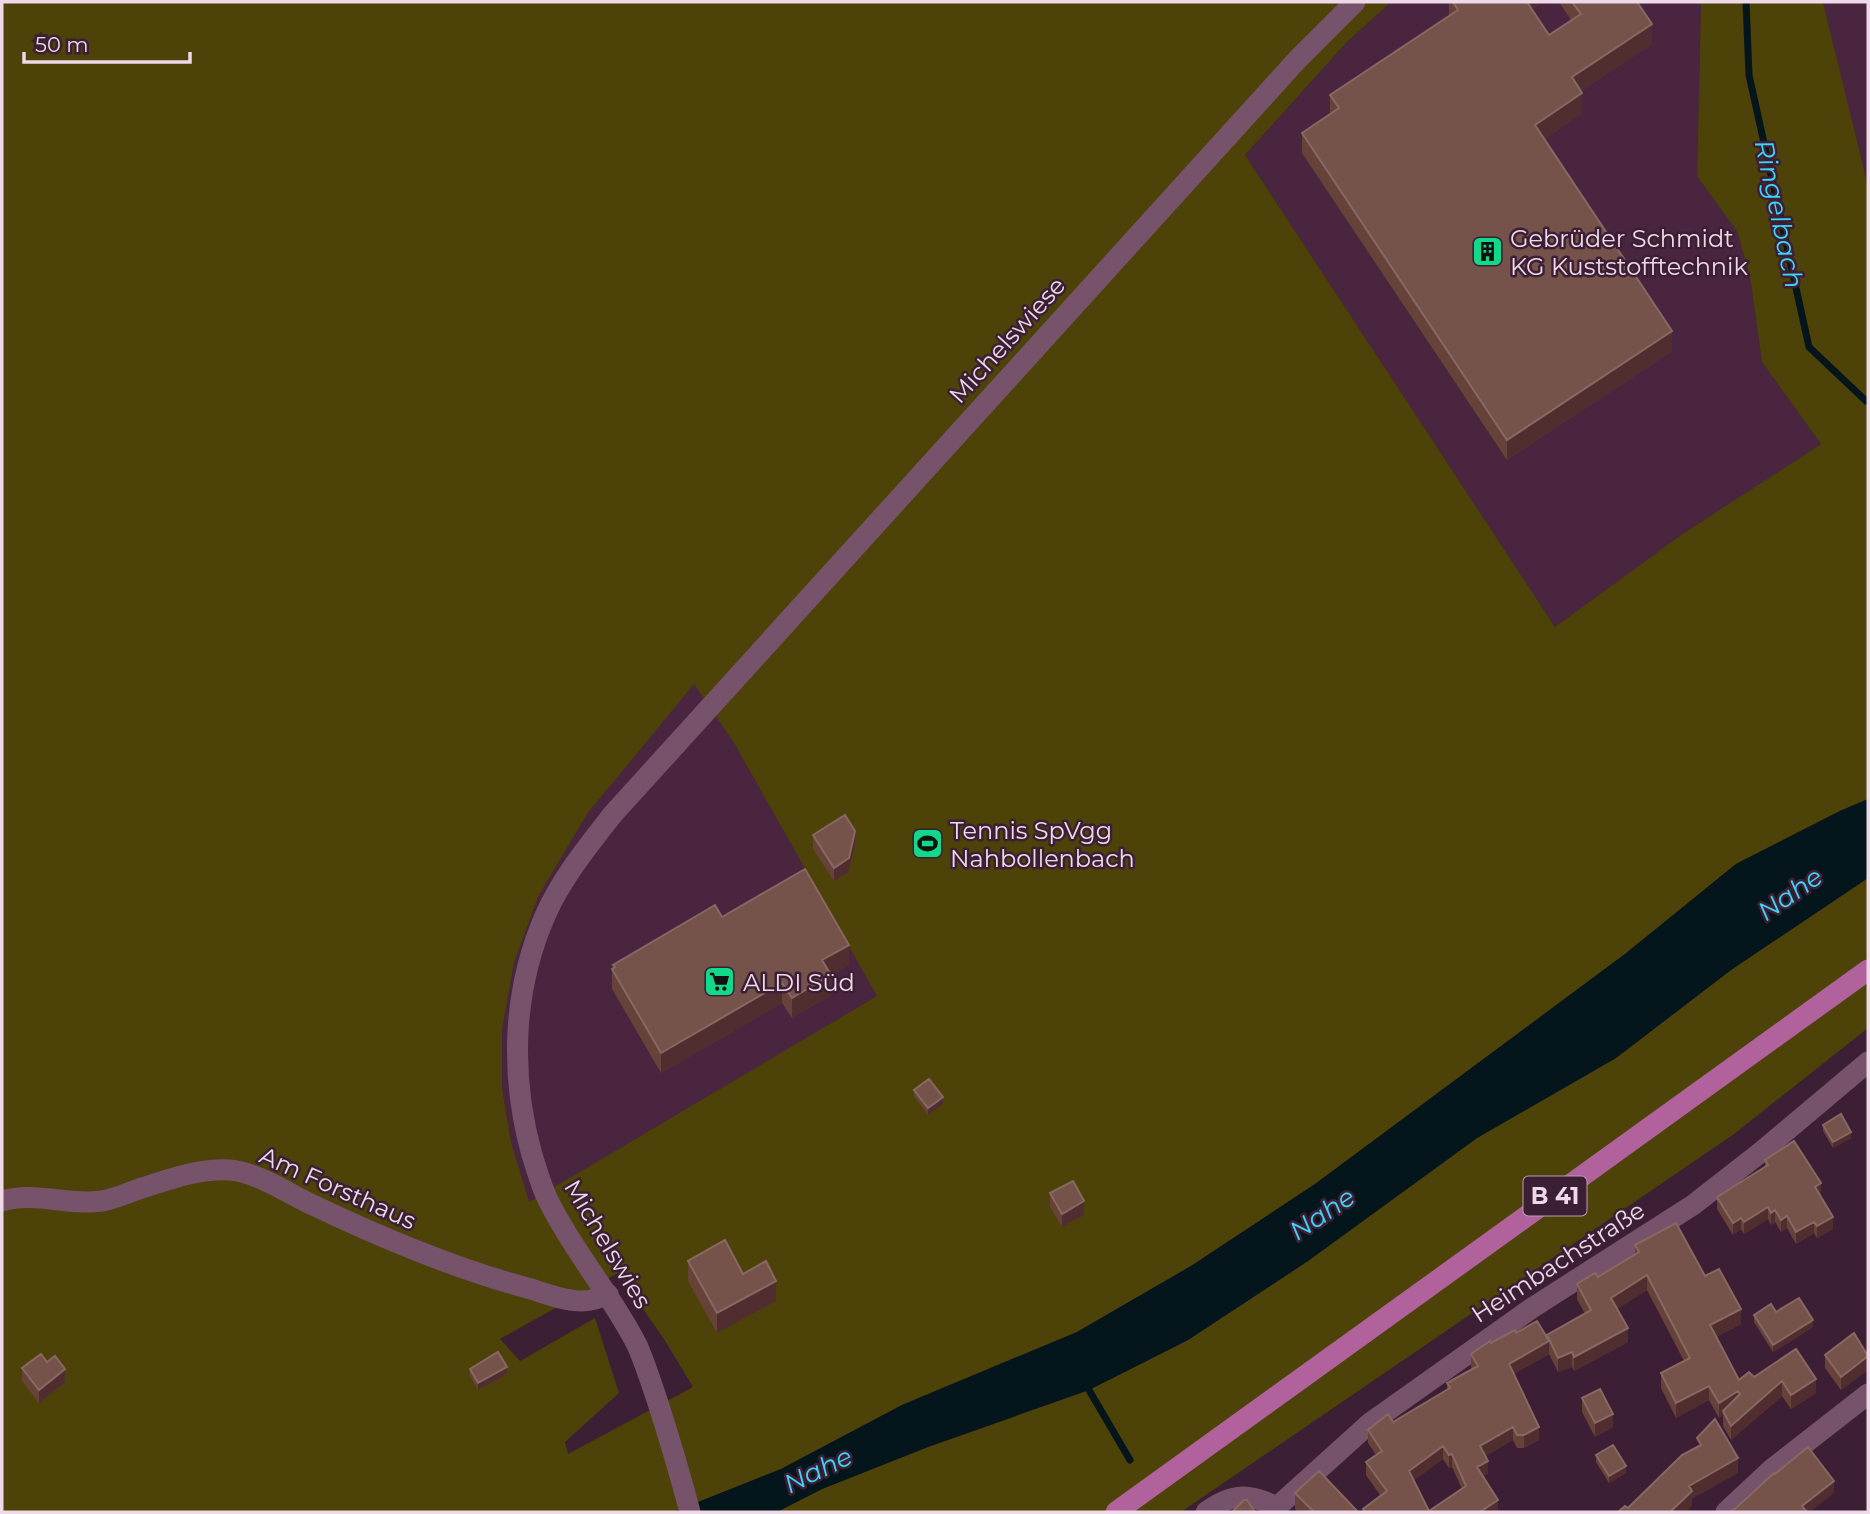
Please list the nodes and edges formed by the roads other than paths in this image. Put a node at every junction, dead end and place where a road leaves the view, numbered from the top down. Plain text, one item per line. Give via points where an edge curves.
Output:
1 (1355, 2) edge
2 (701, 716) joint
3 (1868, 970) edge
4 (1868, 1062) edge
5 (2, 1201) edge
6 (608, 1294) junction
7 (1868, 1394) edge
8 (1278, 1510) edge
9 (690, 1512) edge
10 (1116, 1512) edge
11 (1206, 1512) edge
12 (1726, 1512) edge

1 - 2 street, Michelswiese via 1297,60
2 - 6 street, Michelswies via 612,814 575,864 546,915 521,996 518,1083 524,1127 547,1199
3 - 10 main road, B 41
4 - 8 street, Heimbachstraße via 1693,1205 1532,1308 1370,1423
5 - 6 street, Am Forsthaus via 24,1196 102,1201 180,1176 231,1170 464,1270 571,1300 593,1300
6 - 9 street, Michelswies via 650,1378
7 - 12 street
8 - 11 street, Heimbachstraße via 1246,1496 1219,1503

